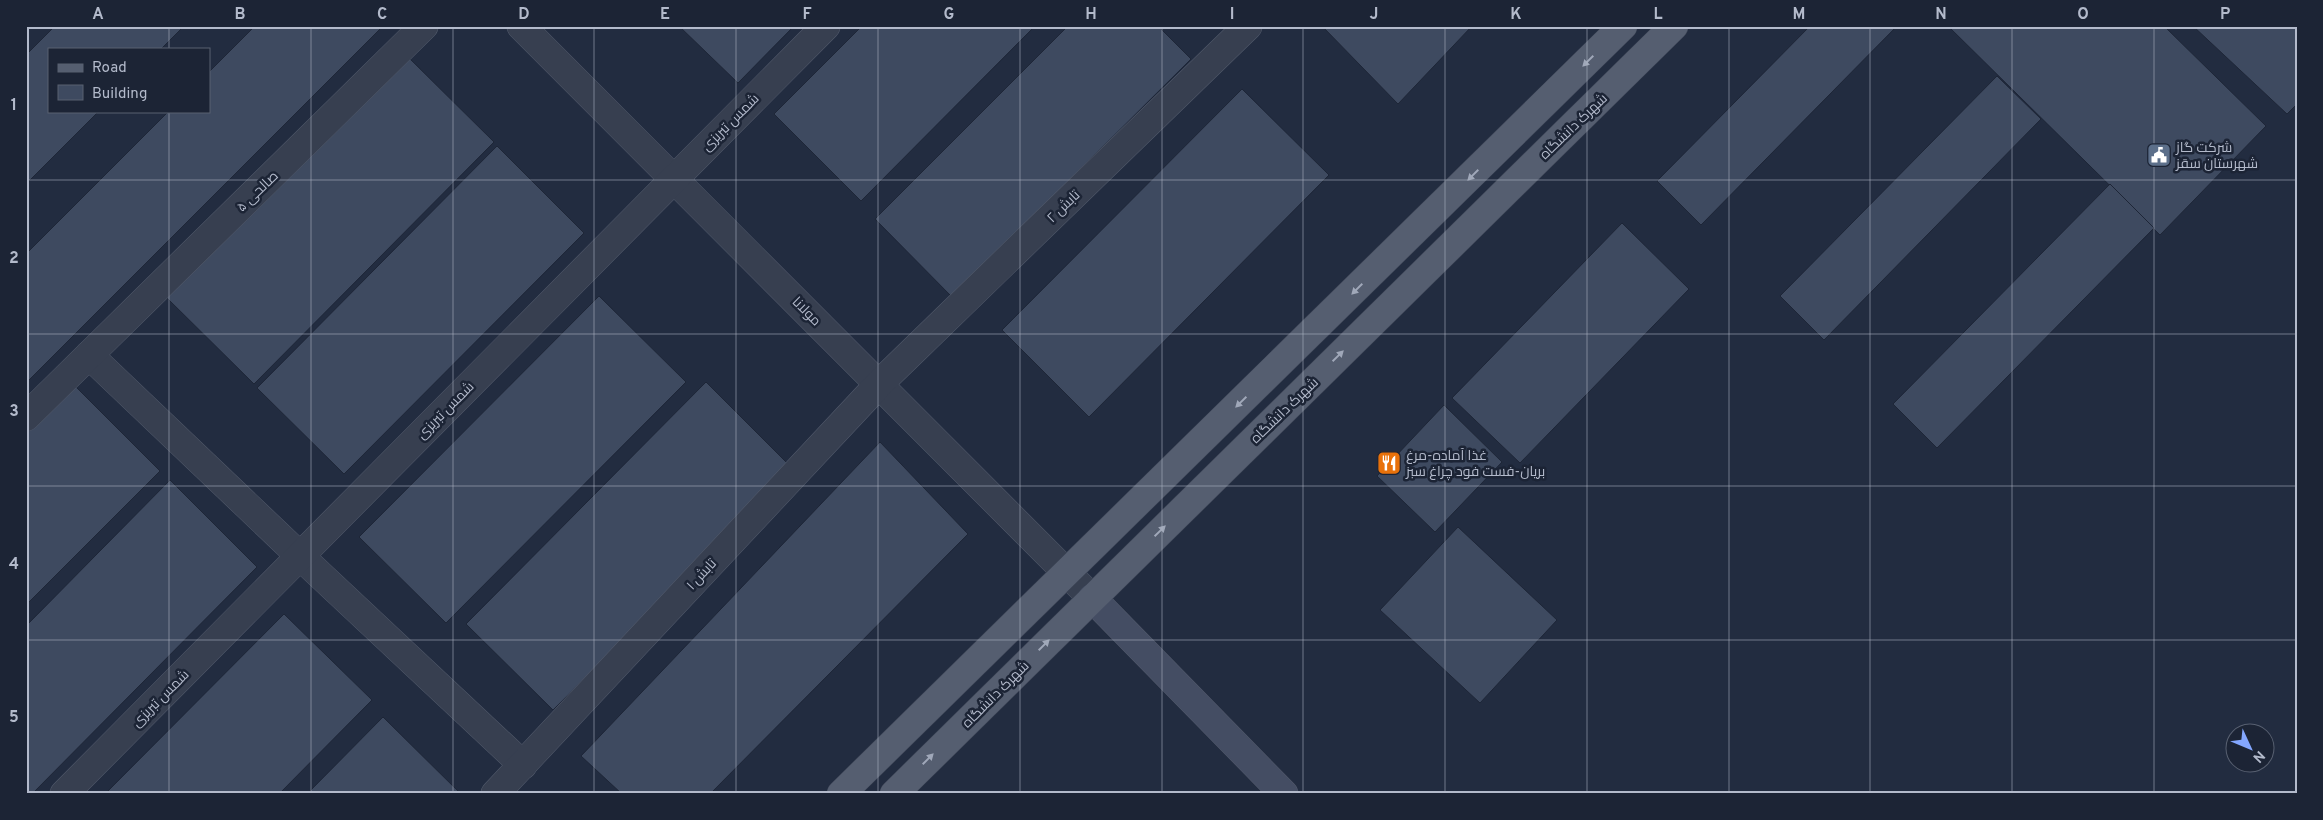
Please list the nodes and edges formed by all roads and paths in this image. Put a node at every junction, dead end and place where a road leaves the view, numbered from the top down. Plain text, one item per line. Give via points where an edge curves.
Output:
1 (424, 26) edge
2 (520, 26) edge
3 (826, 26) edge
4 (1623, 26) edge
5 (1674, 26) edge
6 (1246, 27) edge
7 (674, 179) junction
8 (90, 355) junction
9 (880, 383) junction
10 (26, 417) edge
11 (300, 556) junction
12 (1065, 572) junction
13 (1092, 598) junction
14 (523, 765) junction
15 (64, 794) edge
16 (495, 794) edge
17 (841, 794) edge
18 (894, 794) edge
19 (1284, 794) edge

1 - 8 street, صالحی ۵
2 - 7 street, مولانا
3 - 7 street, شمس تبریزی
4 -> 12 main road
13 -> 5 main road, شهرک دانشگاه
6 - 9 street, تابش ۲
7 - 9 street, مولانا
7 - 11 street, شمس تبریزی
8 - 10 street, صالحی ۵
8 - 11 street
9 - 12 street, مولانا
9 - 14 street, تابش ۱
11 - 14 street
11 - 15 street, شمس تبریزی
12 - 13 street, مولانا
12 - 17 main road
18 -> 13 main road, شهرک دانشگاه
13 - 19 street
14 - 16 street, تابش ۱

